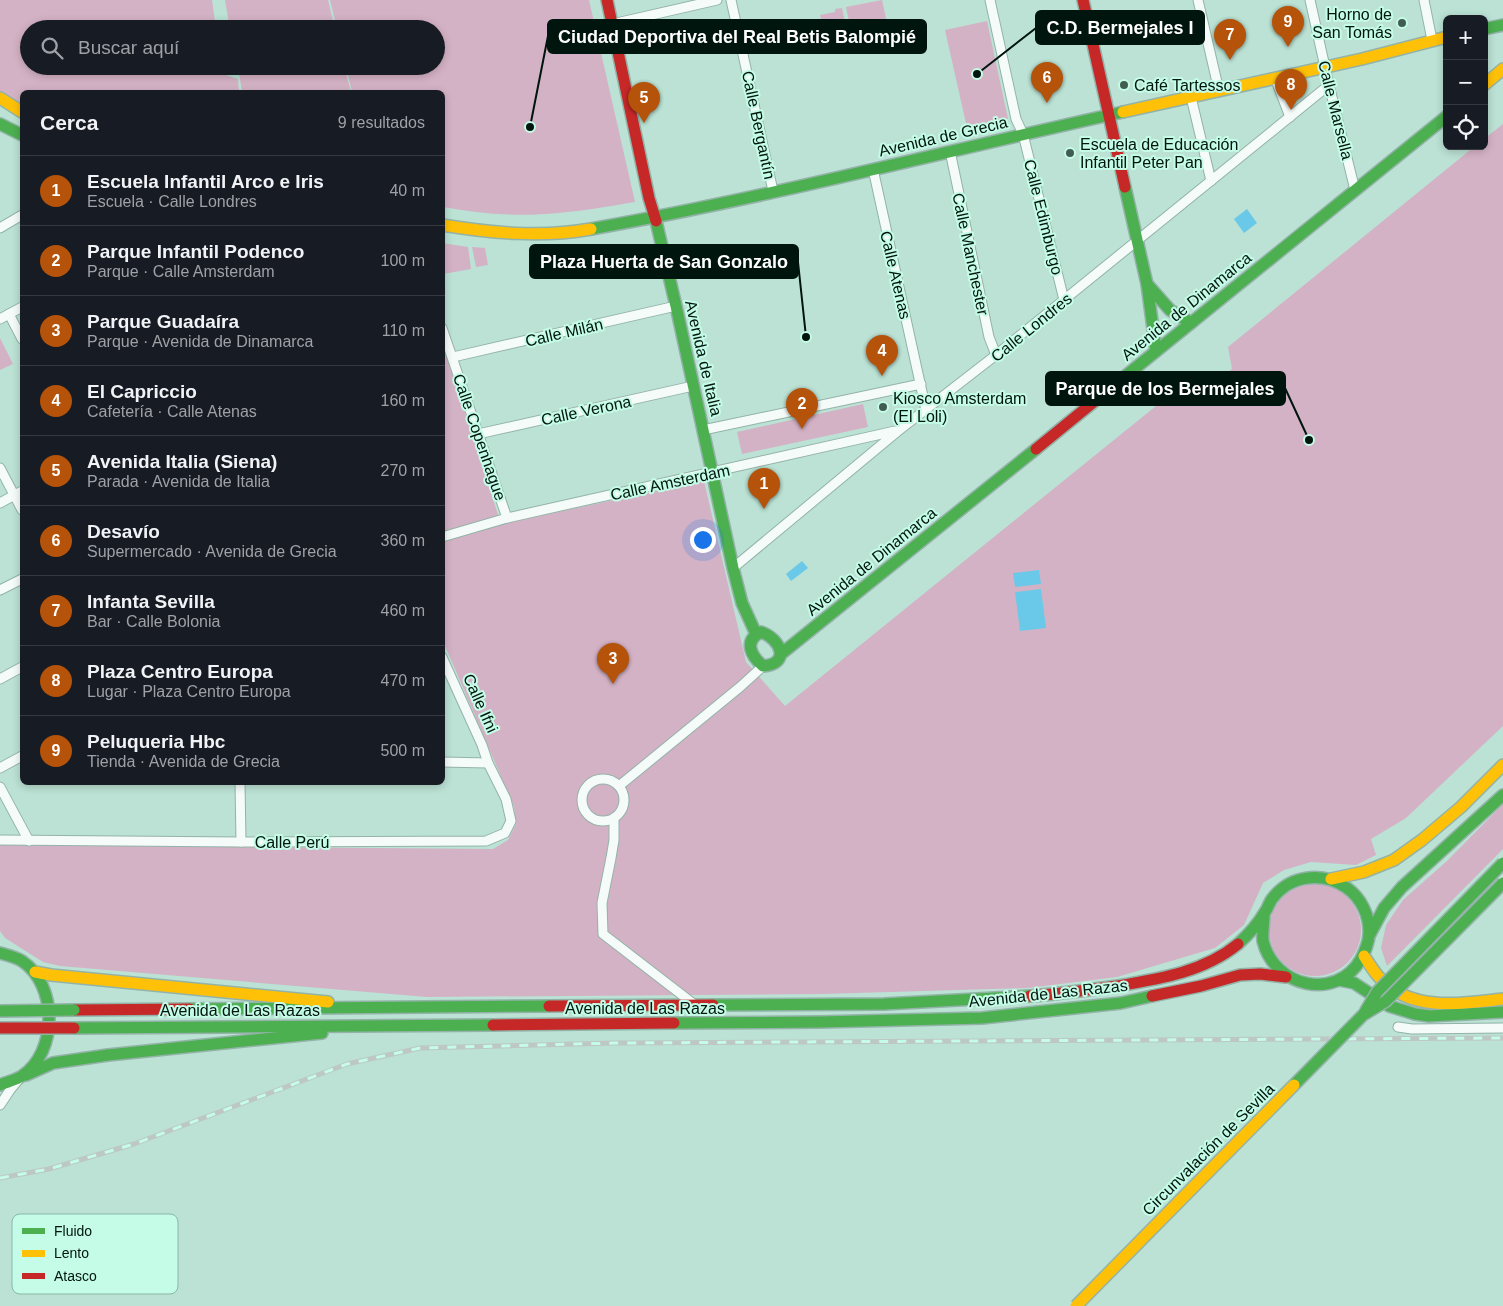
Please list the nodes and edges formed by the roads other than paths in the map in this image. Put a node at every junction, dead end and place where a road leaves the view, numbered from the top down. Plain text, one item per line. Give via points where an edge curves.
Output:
1 (606, 0) edge
2 (717, 0) edge
3 (731, 0) edge
4 (990, 0) edge
5 (1083, 0) edge
6 (1198, 0) edge
7 (1310, 0) edge
8 (1424, 0) edge
9 (612, 24) junction
10 (1503, 25) edge
11 (1488, 28) edge
12 (1443, 38) edge
13 (1432, 40) junction
14 (1325, 67) junction
15 (1503, 69) edge
16 (1275, 78) junction
17 (1488, 82) edge
18 (1329, 85) junction
19 (1219, 91) junction
20 (1191, 97) junction
21 (0, 98) edge
22 (20, 111) edge
23 (1109, 115) junction
24 (1290, 117) junction
25 (1443, 119) edge
26 (0, 124) edge
27 (20, 134) edge
28 (1023, 134) junction
29 (950, 151) junction
30 (873, 168) junction
31 (1211, 181) junction
32 (1356, 190) junction
33 (773, 191) junction
34 (20, 216) edge
35 (656, 217) junction
36 (445, 225) edge
37 (0, 228) edge
38 (1138, 241) junction
39 (1148, 284) junction
40 (1064, 300) junction
41 (676, 306) junction
42 (20, 308) edge
43 (1170, 310) junction
44 (9, 314) junction
45 (1152, 315) junction
46 (0, 319) edge
47 (1191, 323) junction
48 (20, 335) edge
49 (445, 337) edge
50 (1156, 351) junction
51 (996, 355) junction
52 (452, 357) junction
53 (920, 384) junction
54 (693, 386) junction
55 (926, 410) junction
56 (703, 430) junction
57 (898, 431) junction
58 (478, 434) junction
59 (0, 468) edge
60 (713, 473) junction
61 (18, 493) edge
62 (0, 503) edge
63 (507, 518) junction
64 (445, 536) edge
65 (733, 568) junction
66 (20, 580) edge
67 (0, 590) edge
68 (756, 634) junction
69 (781, 654) junction
70 (445, 664) edge
71 (763, 666) junction
72 (20, 668) edge
73 (0, 678) edge
74 (20, 758) edge
75 (445, 762) edge
76 (488, 763) junction
77 (1503, 765) edge
78 (0, 768) edge
79 (240, 785) edge
80 (619, 786) junction
81 (0, 787) edge
82 (1503, 795) edge
83 (614, 818) junction
84 (0, 840) edge
85 (29, 840) junction
86 (241, 842) junction
87 (1503, 864) edge
88 (1331, 879) junction
89 (1503, 883) edge
90 (1264, 914) junction
91 (1369, 936) junction
92 (2, 951) edge
93 (1364, 956) junction
94 (35, 972) junction
95 (1286, 976) junction
96 (1338, 980) junction
97 (1503, 999) edge
98 (695, 1006) junction
99 (398, 1009) junction
100 (0, 1011) edge
101 (1503, 1012) edge
102 (1363, 1016) junction
103 (398, 1026) junction
104 (1398, 1027) dead end
105 (0, 1028) edge
106 (1503, 1028) edge
107 (23, 1077) junction
108 (0, 1085) edge
109 (0, 1105) edge
110 (1076, 1306) edge

1 - 9 main road, Avenida de Italia
2 - 9 street
3 - 33 street, Calle Bergantín
4 - 28 street, Calle Edimburgo via 1016,119
5 - 23 main road
6 - 19 street
7 - 14 street, Calle Marsella
8 - 13 street
9 - 35 main road, Avenida de Italia via 649,198
10 - 11 main road
12 - 13 main road, Avenida de Grecia
13 - 14 main road, Avenida de Grecia
14 - 16 main road, Avenida de Grecia
14 - 18 street, Calle Marsella
15 - 17 main road
16 - 19 main road, Avenida de Grecia
16 - 24 street
18 - 24 street, Calle Londres
18 - 32 street, Calle Marsella
19 - 20 main road, Avenida de Grecia
20 - 23 main road, Avenida de Grecia
20 - 31 street
21 - 22 main road
23 - 28 main road, Avenida de Grecia
23 - 38 main road
24 - 31 street, Calle Londres
25 - 32 main road, Avenida de Dinamarca
26 - 27 main road
28 - 29 main road, Avenida de Grecia
28 - 40 street, Calle Edimburgo
29 - 30 main road, Avenida de Grecia
29 - 51 street, Calle Manchester via 989,337
30 - 33 main road, Avenida de Grecia
30 - 53 street, Calle Atenas
31 - 38 street, Calle Londres
32 - 47 main road, Avenida de Dinamarca
33 - 35 main road, Avenida de Grecia
34 - 37 street
35 - 36 main road, Avenida de Grecia via 567,233 486,232
35 - 41 main road, Avenida de Italia
38 - 39 main road
38 - 40 street, Calle Londres
39 - 43 main road
39 - 45 main road
40 - 51 street, Calle Londres
41 - 52 street, Calle Milán
41 - 54 main road, Avenida de Italia
42 - 44 street
43 - 45 main road via 1161,306
43 - 47 main road
44 - 46 street
44 - 48 street
45 - 50 main road
47 - 50 main road, Avenida de Dinamarca
49 - 52 street, Calle Copenhague
50 - 69 main road, Avenida de Dinamarca
51 - 55 street, Calle Londres
52 - 58 street, Calle Copenhague
53 - 55 street, Calle Atenas
53 - 56 street
54 - 56 main road, Avenida de Italia
54 - 58 street, Calle Verona
55 - 57 street, Calle Londres
56 - 60 main road, Avenida de Italia
57 - 60 street, Calle Amsterdam
57 - 65 street, Calle Londres
58 - 63 street, Calle Copenhague
59 - 61 street
60 - 63 street, Calle Amsterdam
60 - 65 main road, Avenida de Italia
61 - 62 street
63 - 64 street, Calle Amsterdam
65 - 68 main road, Avenida de Italia via 742,604
66 - 67 street
68 - 69 main road via 766,632 776,641
68 - 71 main road via 752,637 751,648
69 - 71 main road via 775,664
70 - 76 street, Calle Ifni
71 - 80 street
72 - 73 street
74 - 78 street
75 - 76 street
76 - 86 street, Calle Perú via 506,799 511,821 505,833 486,841
77 - 88 main road via 1460,808 1394,860 1364,872
79 - 86 street
80 - 83 street via 623,807
80 - 83 street via 608,779 595,780 585,788 581,801 590,818 602,822
81 - 85 street
82 - 91 main road via 1402,887 1384,908
83 - 98 street via 614,840 602,903 603,934
84 - 85 street, Calle Perú
85 - 86 street, Calle Perú
87 - 102 main road, Circunvalación de Sevilla, bridge via 1377,992
88 - 90 main road via 1306,878 1290,883 1277,893
88 - 91 main road via 1360,901 1368,917
89 - 102 main road, Circunvalación de Sevilla, bridge via 1386,1001
90 - 95 main road via 1264,949 1277,969
90 - 98 main road, Avenida de Las Razas via 1235,947 1210,962 1162,978 1069,994 884,1004
91 - 93 main road
92 - 94 main road via 26,963
93 - 96 main road via 1353,970
93 - 97 main road via 1375,975 1395,992 1412,1000 1453,1004
94 - 99 main road
94 - 107 main road via 46,998 50,1020 41,1055
95 - 96 main road via 1312,985
95 - 103 main road, Avenida de Las Razas via 1240,975 1121,1003 982,1018
96 - 101 main road via 1354,983 1389,1006 1415,1014
98 - 99 main road, Avenida de Las Razas
99 - 100 main road, Avenida de Las Razas, bridge
102 - 110 main road, Circunvalación de Sevilla, bridge
103 - 105 main road, Avenida de Las Razas, bridge
103 - 107 main road via 108,1055 53,1063
104 - 106 street
107 - 108 main road
107 - 109 street

